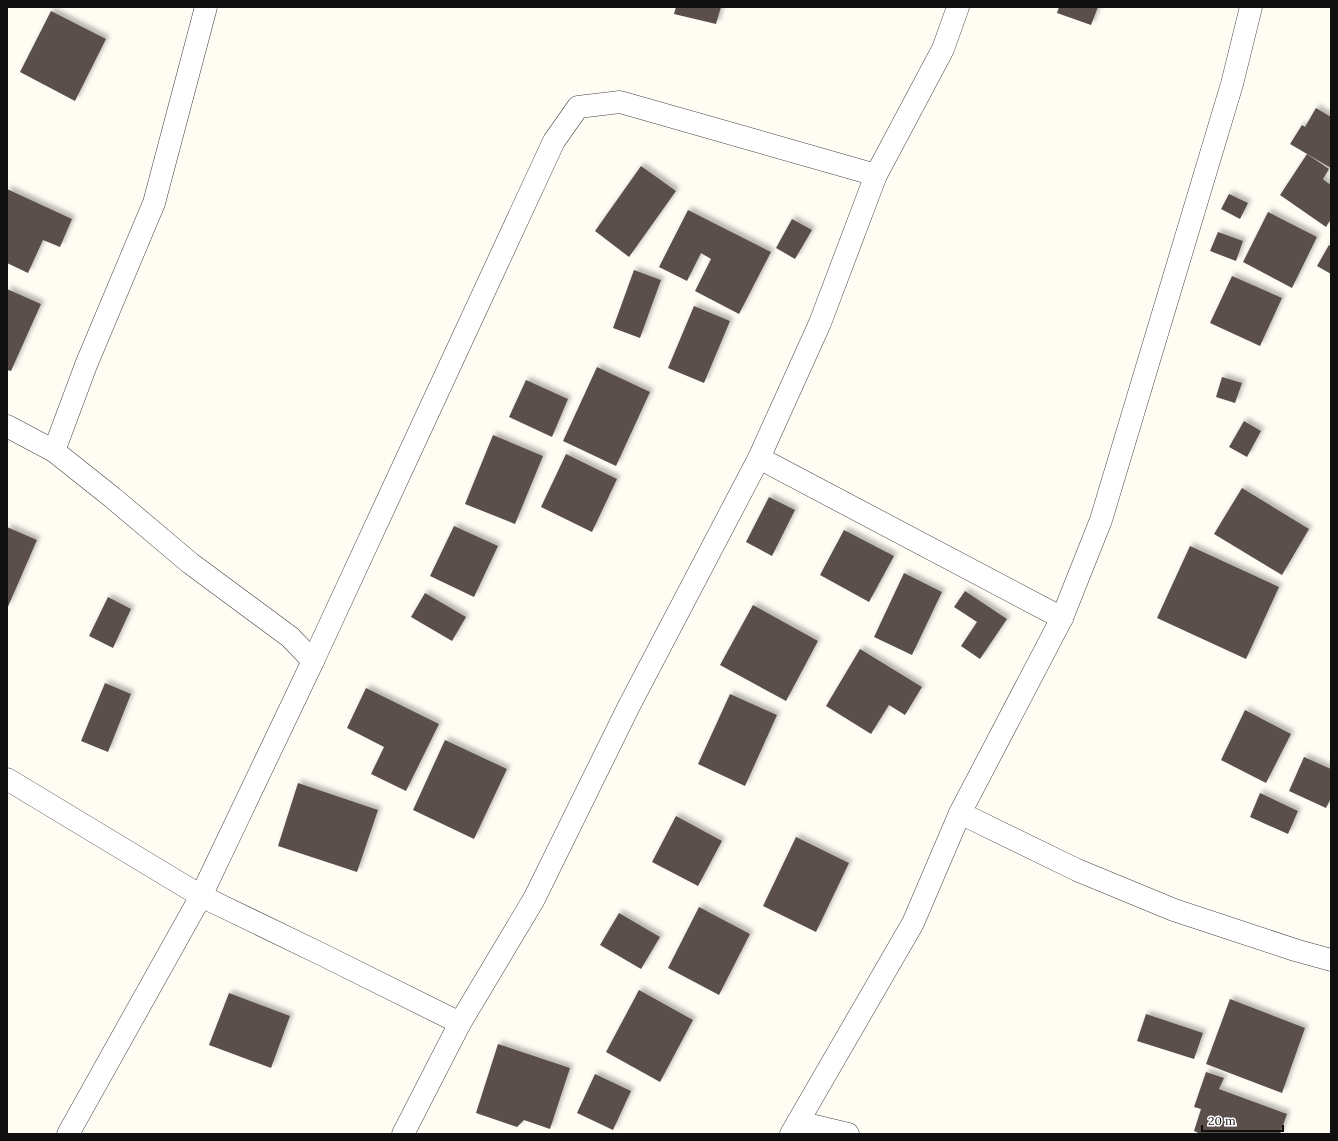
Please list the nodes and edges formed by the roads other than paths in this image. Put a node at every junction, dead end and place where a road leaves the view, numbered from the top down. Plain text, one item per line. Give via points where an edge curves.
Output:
1 (206, 7) edge
2 (958, 7) edge
3 (1251, 7) edge
4 (876, 175) junction
5 (7, 426) edge
6 (54, 451) junction
7 (759, 458) junction
8 (1062, 618) junction
9 (313, 661) junction
10 (7, 779) edge
11 (960, 813) junction
12 (201, 896) junction
13 (1331, 960) edge
14 (460, 1023) junction
15 (795, 1128) edge
16 (68, 1134) edge
17 (403, 1134) edge
18 (848, 1134) edge

1 - 6 street via 154,204 86,365
2 - 4 street via 943,49
3 - 8 street via 1232,84 1101,520
4 - 7 street via 820,323
4 - 9 street via 620,102 578,107 554,141
5 - 6 street
6 - 9 street via 190,563 290,637
7 - 8 street
7 - 14 street via 629,706 534,900
8 - 11 street
9 - 12 street
10 - 12 street
11 - 13 street via 1078,870 1174,910
11 - 15 street via 913,923
12 - 14 street
12 - 16 street
14 - 17 street
15 - 18 street

